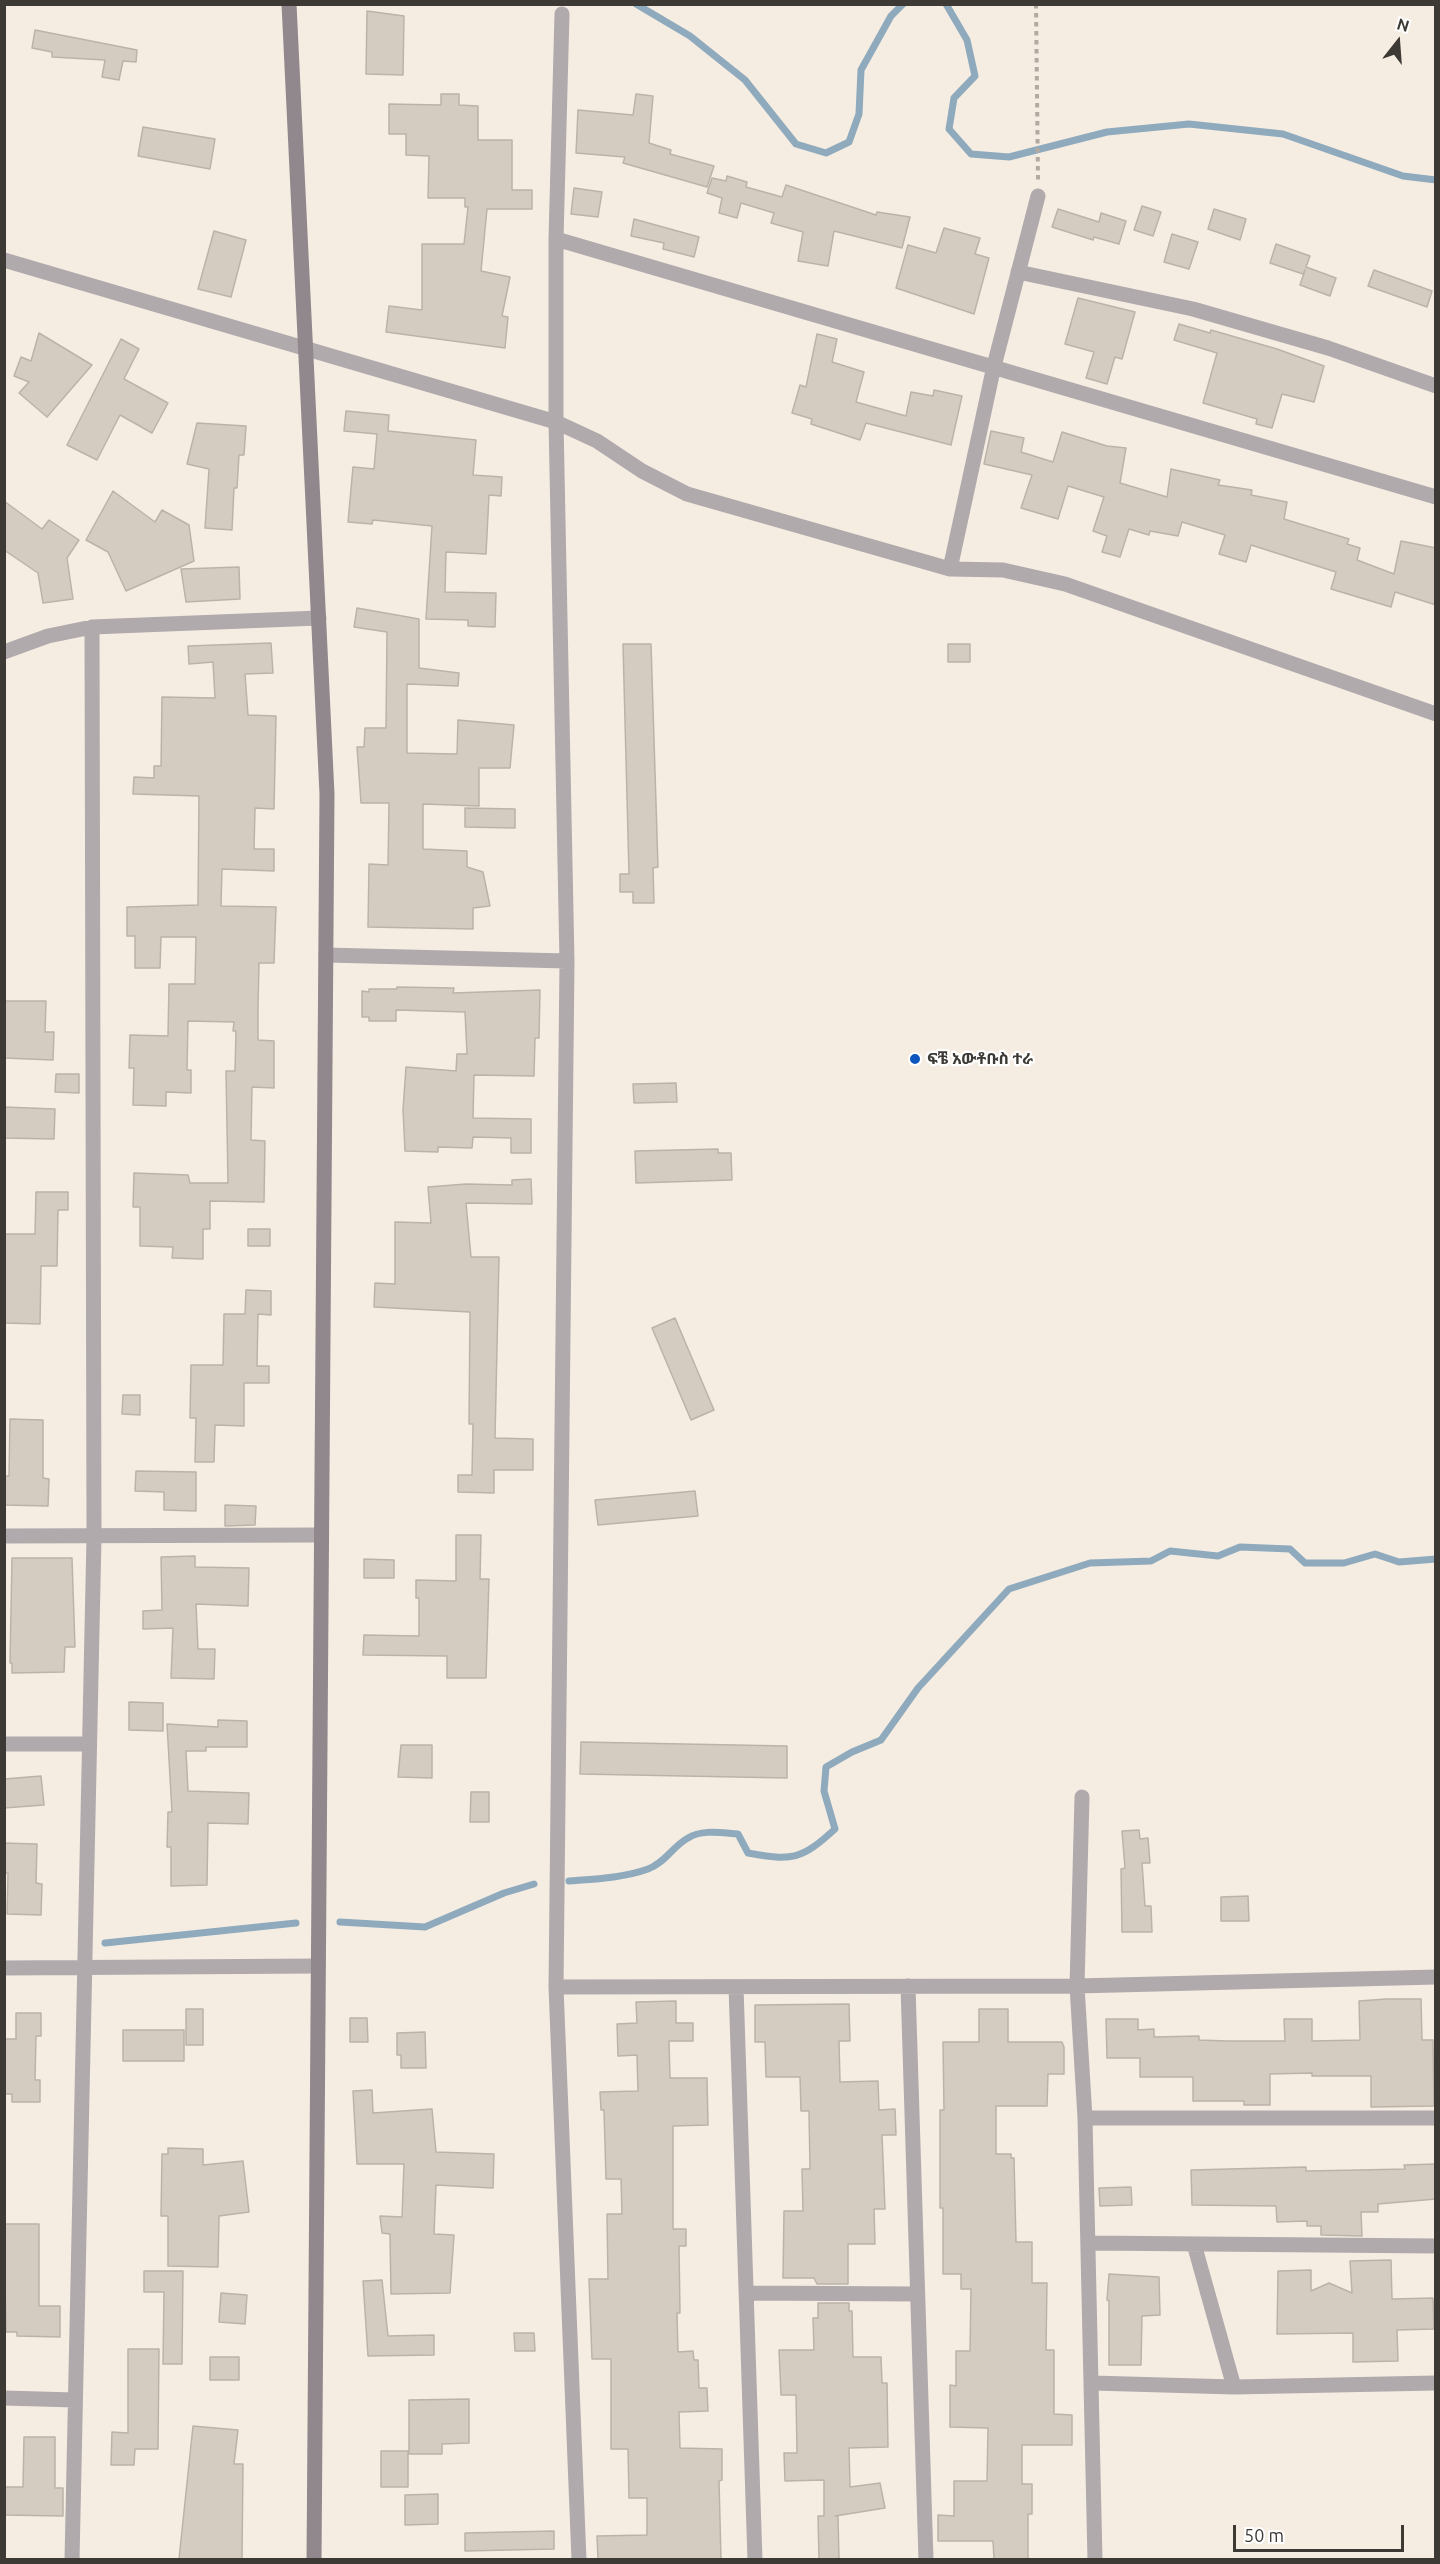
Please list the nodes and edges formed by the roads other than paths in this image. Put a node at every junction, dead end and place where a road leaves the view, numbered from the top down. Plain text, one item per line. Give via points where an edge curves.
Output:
1 (290, 4) edge
2 (562, 14) dead end
3 (1038, 196) road end
4 (556, 239) junction
5 (4, 260) edge
6 (1018, 272) junction
7 (306, 349) junction
8 (994, 366) junction
9 (1436, 386) edge
10 (556, 422) junction
11 (1436, 497) edge
12 (950, 569) junction
13 (319, 618) junction
14 (93, 627) junction
15 (4, 652) edge
16 (1436, 714) edge
17 (326, 955) junction
18 (567, 961) junction
19 (321, 1535) junction
20 (4, 1536) edge
21 (94, 1537) junction
22 (4, 1744) edge
23 (88, 1744) junction
24 (1082, 1797) dead end
25 (318, 1966) junction
26 (4, 1968) edge
27 (83, 1968) junction
28 (1436, 1977) edge
29 (908, 1986) junction
30 (1077, 1986) junction
31 (556, 1987) junction
32 (736, 1987) junction
33 (1085, 2118) junction
34 (1436, 2118) edge
35 (1089, 2243) junction
36 (1194, 2244) junction
37 (1436, 2246) edge
38 (746, 2293) junction
39 (917, 2294) junction
40 (1092, 2383) junction
41 (1436, 2383) edge
42 (1234, 2387) junction
43 (4, 2398) edge
44 (75, 2400) junction
45 (72, 2559) edge
46 (314, 2559) edge
47 (579, 2559) edge
48 (755, 2559) edge
49 (926, 2559) edge
50 (1095, 2559) edge

1 - 7 street
2 - 4 street
3 - 6 street
4 - 8 street
4 - 10 street
5 - 7 street
6 - 8 street
6 - 9 street via 1193,309 1328,348
7 - 10 street
7 - 13 street
8 - 11 street
8 - 12 street
10 - 12 street via 597,441 642,471 687,494
10 - 18 street
12 - 16 street via 1003,570 1065,584
13 - 14 street
13 - 17 street via 327,794
14 - 15 street via 48,636
14 - 21 street
17 - 18 street
17 - 19 street
18 - 31 street
19 - 21 street
19 - 25 street
20 - 21 street
21 - 23 street
22 - 23 street
23 - 27 street
24 - 30 street
25 - 27 street
25 - 46 street
26 - 27 street
27 - 44 street
28 - 30 street
29 - 30 street
29 - 32 street
29 - 39 street
30 - 33 street
31 - 32 street
31 - 47 street
32 - 38 street
33 - 34 street
33 - 35 street
35 - 36 street
35 - 40 street
36 - 37 street
36 - 42 street
38 - 39 street
38 - 48 street
39 - 49 street
40 - 42 street
40 - 50 street
41 - 42 street
43 - 44 street
44 - 45 street

